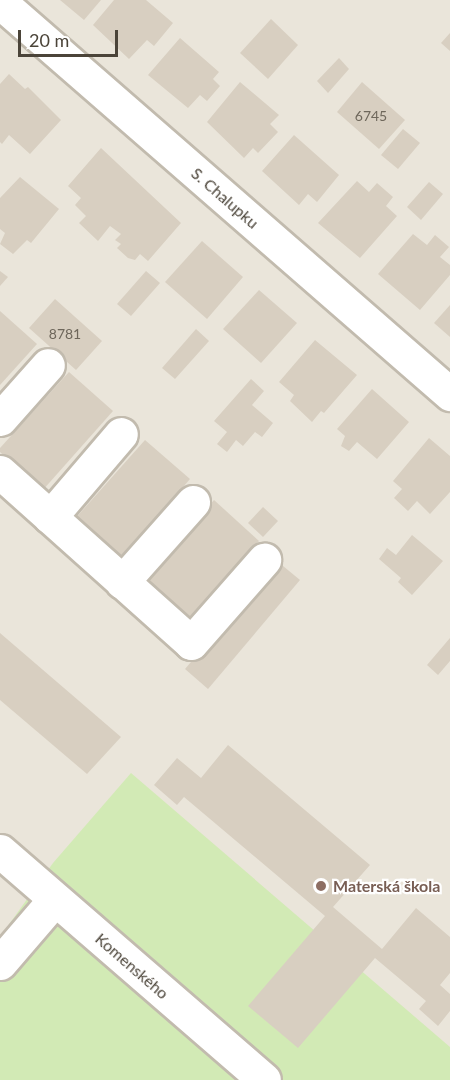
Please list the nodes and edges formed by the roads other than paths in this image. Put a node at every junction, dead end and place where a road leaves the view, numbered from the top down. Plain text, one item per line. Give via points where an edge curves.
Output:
1 (0, 2) edge
2 (48, 365) dead end
3 (450, 394) edge
4 (0, 419) edge
5 (122, 434) dead end
6 (0, 472) edge
7 (194, 502) dead end
8 (50, 517) junction
9 (264, 560) dead end
10 (122, 582) junction
11 (0, 851) edge
12 (55, 899) junction
13 (0, 963) edge
14 (264, 1080) edge

1 - 3 street, S. Chalupku
2 - 4 street
5 - 8 street
6 - 8 street
7 - 10 street
8 - 10 street
9 - 10 street via 191,643
11 - 12 street, Komenského
12 - 13 street
12 - 14 street, Komenského

